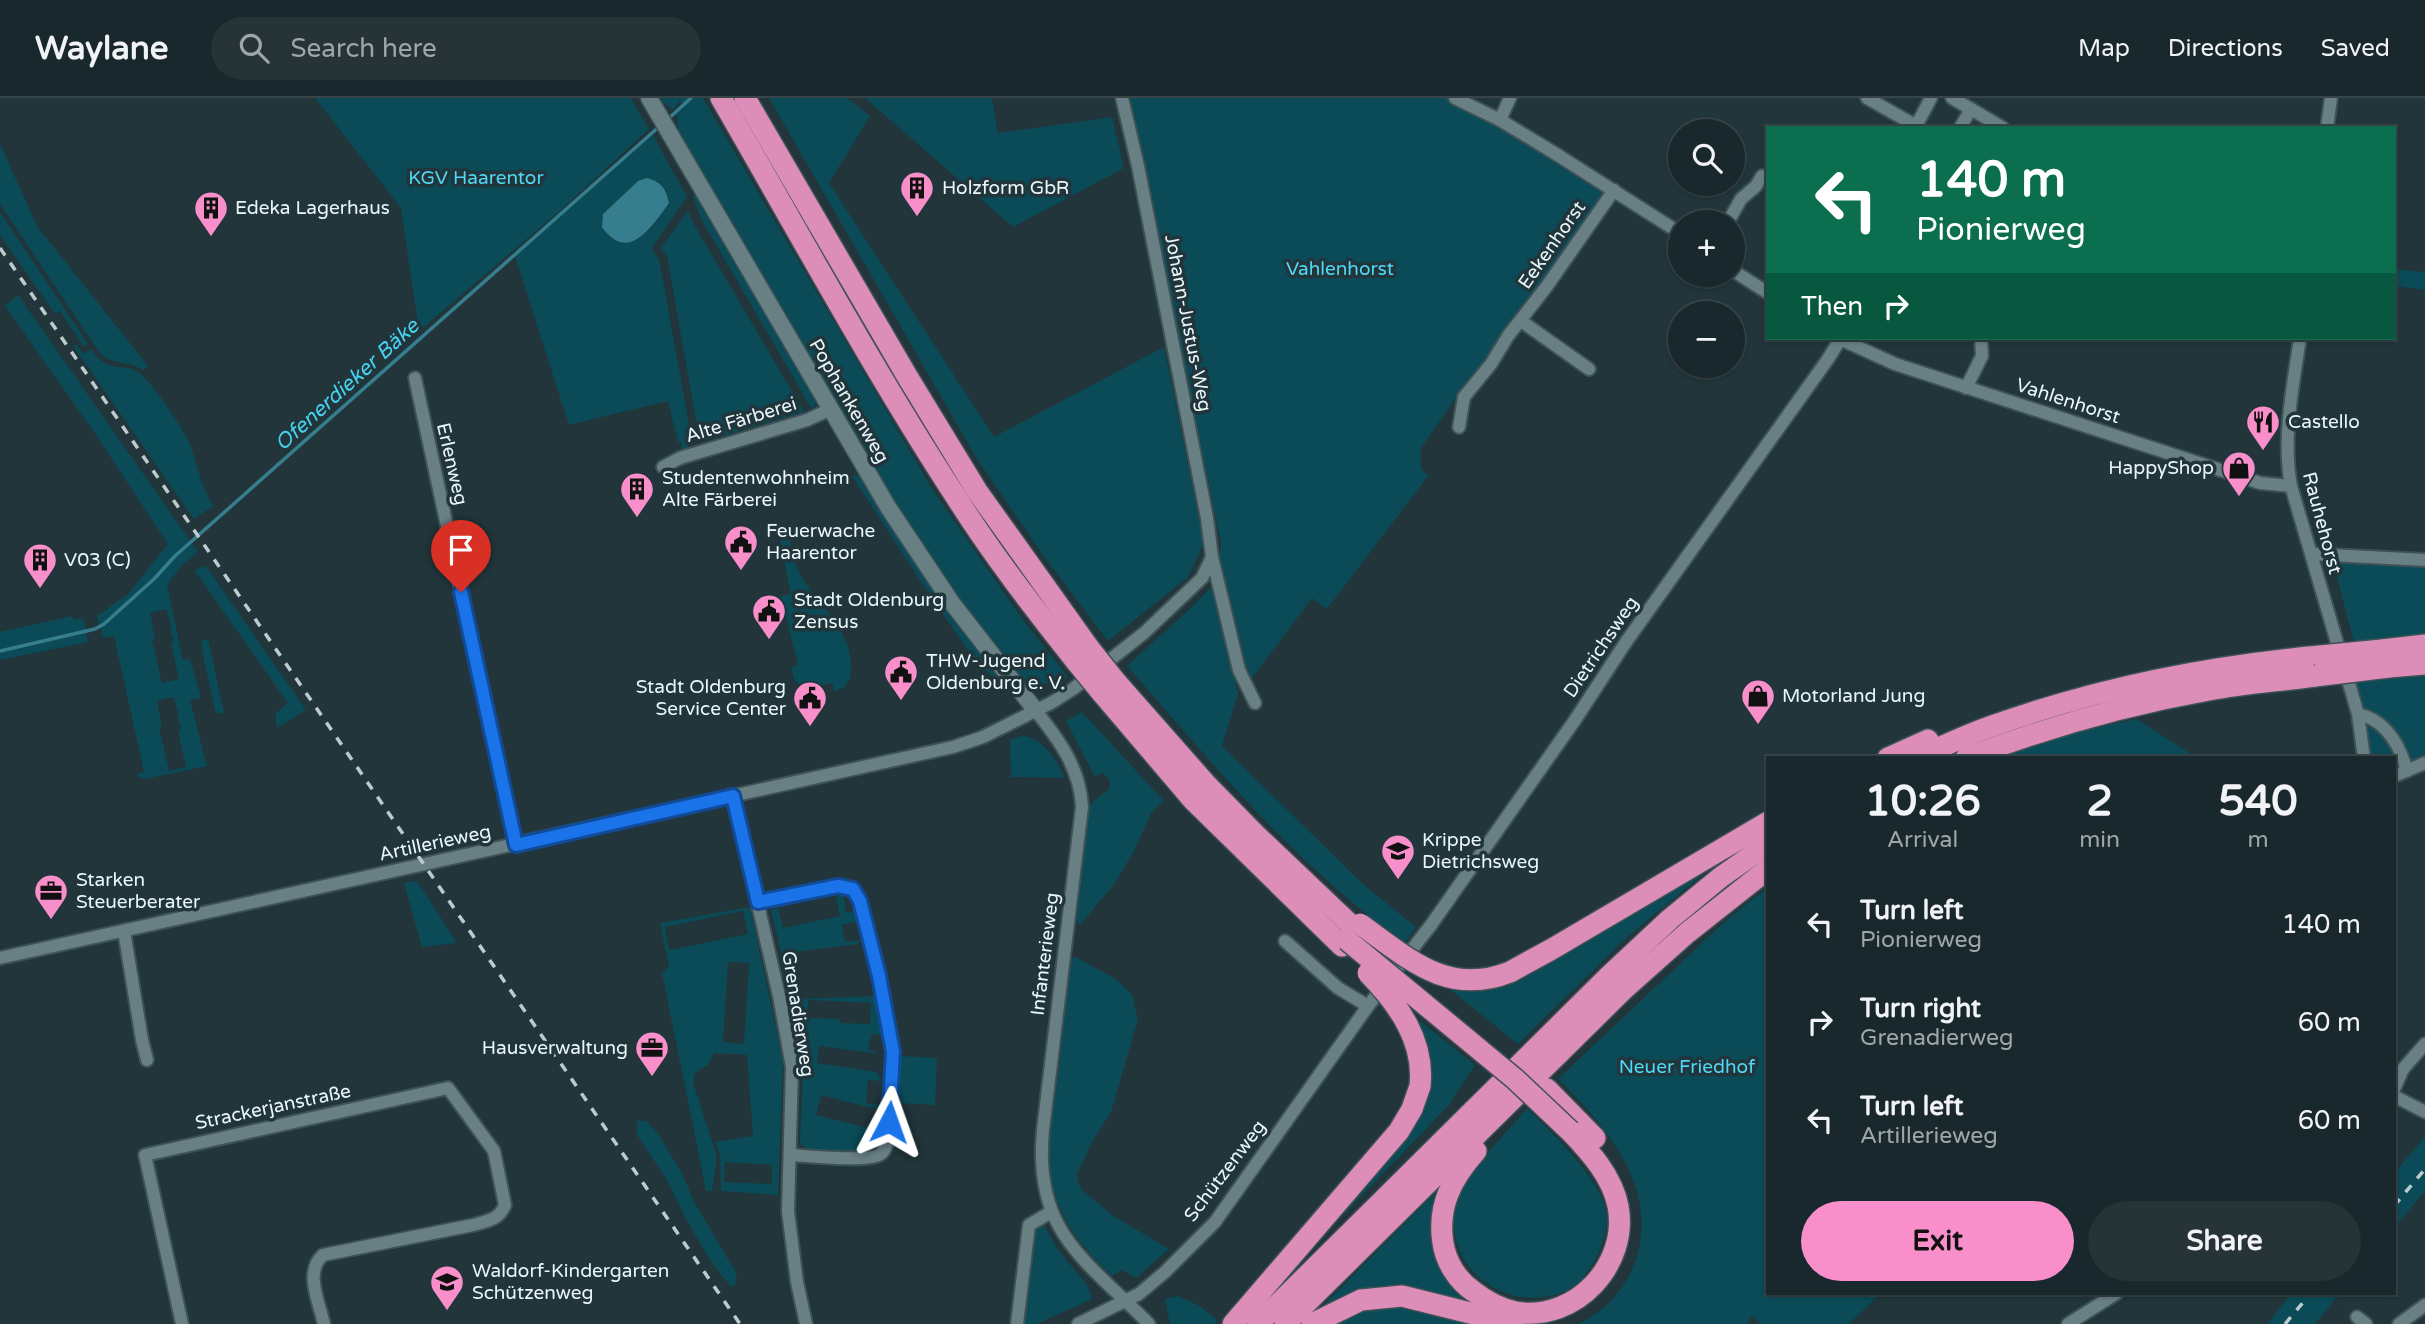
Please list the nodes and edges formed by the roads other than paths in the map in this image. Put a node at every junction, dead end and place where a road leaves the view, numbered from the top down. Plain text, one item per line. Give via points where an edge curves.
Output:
1 (721, 98) edge
2 (745, 98) edge
3 (1122, 98) edge
4 (1455, 98) edge
5 (1510, 98) edge
6 (1867, 98) edge
7 (1931, 98) edge
8 (1952, 98) edge
9 (2331, 98) edge
10 (652, 103) edge
11 (1971, 109) junction
12 (1500, 120) junction
13 (1916, 126) edge
14 (1918, 126) edge
15 (1960, 126) edge
16 (2000, 126) edge
17 (2327, 126) edge
18 (1762, 176) dead end
19 (1614, 190) junction
20 (1735, 210) edge
21 (1668, 225) edge
22 (1745, 278) edge
23 (1766, 292) edge
24 (1521, 321) junction
25 (1839, 340) edge
26 (1844, 340) edge
27 (1982, 340) edge
28 (2300, 340) edge
29 (1588, 369) dead end
30 (415, 378) dead end
31 (1966, 388) junction
32 (830, 410) junction
33 (1459, 427) dead end
34 (663, 467) dead end
35 (2291, 486) junction
36 (2311, 554) junction
37 (1212, 557) junction
38 (2425, 560) edge
39 (2425, 645) edge
40 (1082, 654) junction
41 (2385, 658) junction
42 (2425, 664) edge
43 (2317, 666) junction
44 (1109, 687) junction
45 (1255, 703) dead end
46 (1035, 711) junction
47 (2358, 714) junction
48 (1994, 725) junction
49 (1893, 756) edge
50 (1921, 756) edge
51 (1971, 756) edge
52 (2364, 756) edge
53 (2425, 763) edge
54 (2407, 771) junction
55 (2396, 775) edge
56 (733, 796) junction
57 (1766, 823) edge
58 (516, 845) junction
59 (1766, 845) edge
60 (1766, 871) edge
61 (758, 902) junction
62 (124, 932) junction
63 (1351, 935) junction
64 (1285, 940) dead end
65 (0, 958) edge
66 (1392, 975) joint
67 (1368, 1006) junction
68 (2425, 1044) edge
69 (147, 1060) dead end
70 (2396, 1084) edge
71 (1516, 1097) junction
72 (2396, 1097) edge
73 (2425, 1112) edge
74 (1575, 1126) junction
75 (790, 1155) junction
76 (1051, 1212) junction
77 (2114, 1295) edge
78 (1126, 1302) junction
79 (2425, 1305) edge
80 (182, 1324) edge
81 (324, 1324) edge
82 (806, 1324) edge
83 (1017, 1324) edge
84 (1078, 1324) edge
85 (1149, 1324) edge
86 (1233, 1324) edge
87 (1258, 1324) edge
88 (1285, 1324) edge
89 (1312, 1324) edge
90 (1517, 1324) edge
91 (1550, 1324) edge
92 (2068, 1324) edge
93 (2399, 1324) edge

1 - 40 highway via 956,498 1024,596
2 - 40 highway via 906,376
3 - 37 street, Johann-Justus-Weg
4 - 12 street
5 - 12 street
6 - 13 street
7 - 14 street
8 - 11 street
9 - 17 street
10 - 32 street, Pophankenweg
11 - 15 street
11 - 16 street
12 - 19 street
18 - 20 street
19 - 21 street
19 - 24 street, Eekenhorst
22 - 23 street
24 - 29 street
24 - 33 street, Eekenhorst via 1464,397
25 - 66 street, Dietrichsweg
26 - 31 street, Vahlenhorst via 1895,364
27 - 31 street via 1982,356
28 - 35 street, Rauhehorst via 2287,436
30 - 58 street, Erlenweg
31 - 35 street, Vahlenhorst via 2260,483
32 - 34 street, Alte Färberei
32 - 46 street, Pophankenweg via 944,592
35 - 36 street, Rauhehorst
36 - 38 street
36 - 47 street, Rauhehorst
37 - 45 street, Johann-Justus-Weg via 1240,670
37 - 46 street via 1202,578 1143,633 1073,690
39 - 41 highway
40 - 44 highway, bridge
41 - 42 highway
41 - 43 highway, bridge
43 - 48 highway via 2228,668 2150,682
43 - 51 highway via 2090,716
44 - 63 highway via 1326,901
44 - 63 highway via 1185,791 1278,883
46 - 56 street, Artillerieweg via 965,744
46 - 76 street, Infanterieweg via 1070,759 1082,807 1041,1150 1042,1184
47 - 52 street, Rauhehorst
47 - 54 street via 2375,720 2390,734 2401,749
48 - 49 highway via 1948,733
48 - 50 highway
53 - 54 street
54 - 55 street
56 - 58 street, Artillerieweg
56 - 61 street, Grenadierweg
57 - 63 highway, bridge via 1552,949 1510,972 1485,979 1440,976
58 - 62 street, Artillerieweg
59 - 87 highway via 1690,902 1619,966
60 - 71 highway via 1642,974
61 - 75 street, Grenadierweg via 792,1067
61 - 75 street via 838,886 853,889 879,976 893,1052 886,1149 867,1157
62 - 65 street, Artillerieweg
62 - 69 street
63 - 74 highway, bridge
63 - 86 highway, bridge via 1407,1024 1420,1058 1420,1086 1399,1130
64 - 67 street via 1338,988
66 - 67 street, Schützenweg
67 - 78 street, Schützenweg via 1215,1222 1165,1272
68 - 70 street
71 - 74 highway via 1504,1121 1458,1174 1442,1210 1445,1253 1455,1273 1467,1287 1498,1307 1534,1313 1566,1305 1600,1278 1615,1252 1620,1222 1617,1204
71 - 88 highway
72 - 73 street
74 - 91 highway via 1609,1156 1620,1176 1632,1212 1632,1230 1622,1267 1603,1295
75 - 82 street, Grenadierweg via 789,1235
76 - 78 street, Infanterieweg via 1071,1245
76 - 83 street via 1033,1221 1028,1230
77 - 92 street
78 - 84 street, Schützenweg
78 - 85 street, Infanterieweg
79 - 93 street
80 - 81 street, Strackerjanstraße via 145,1154 448,1088 494,1151 505,1205 497,1218 485,1222 323,1255 312,1272
89 - 90 highway via 1361,1300 1402,1296

